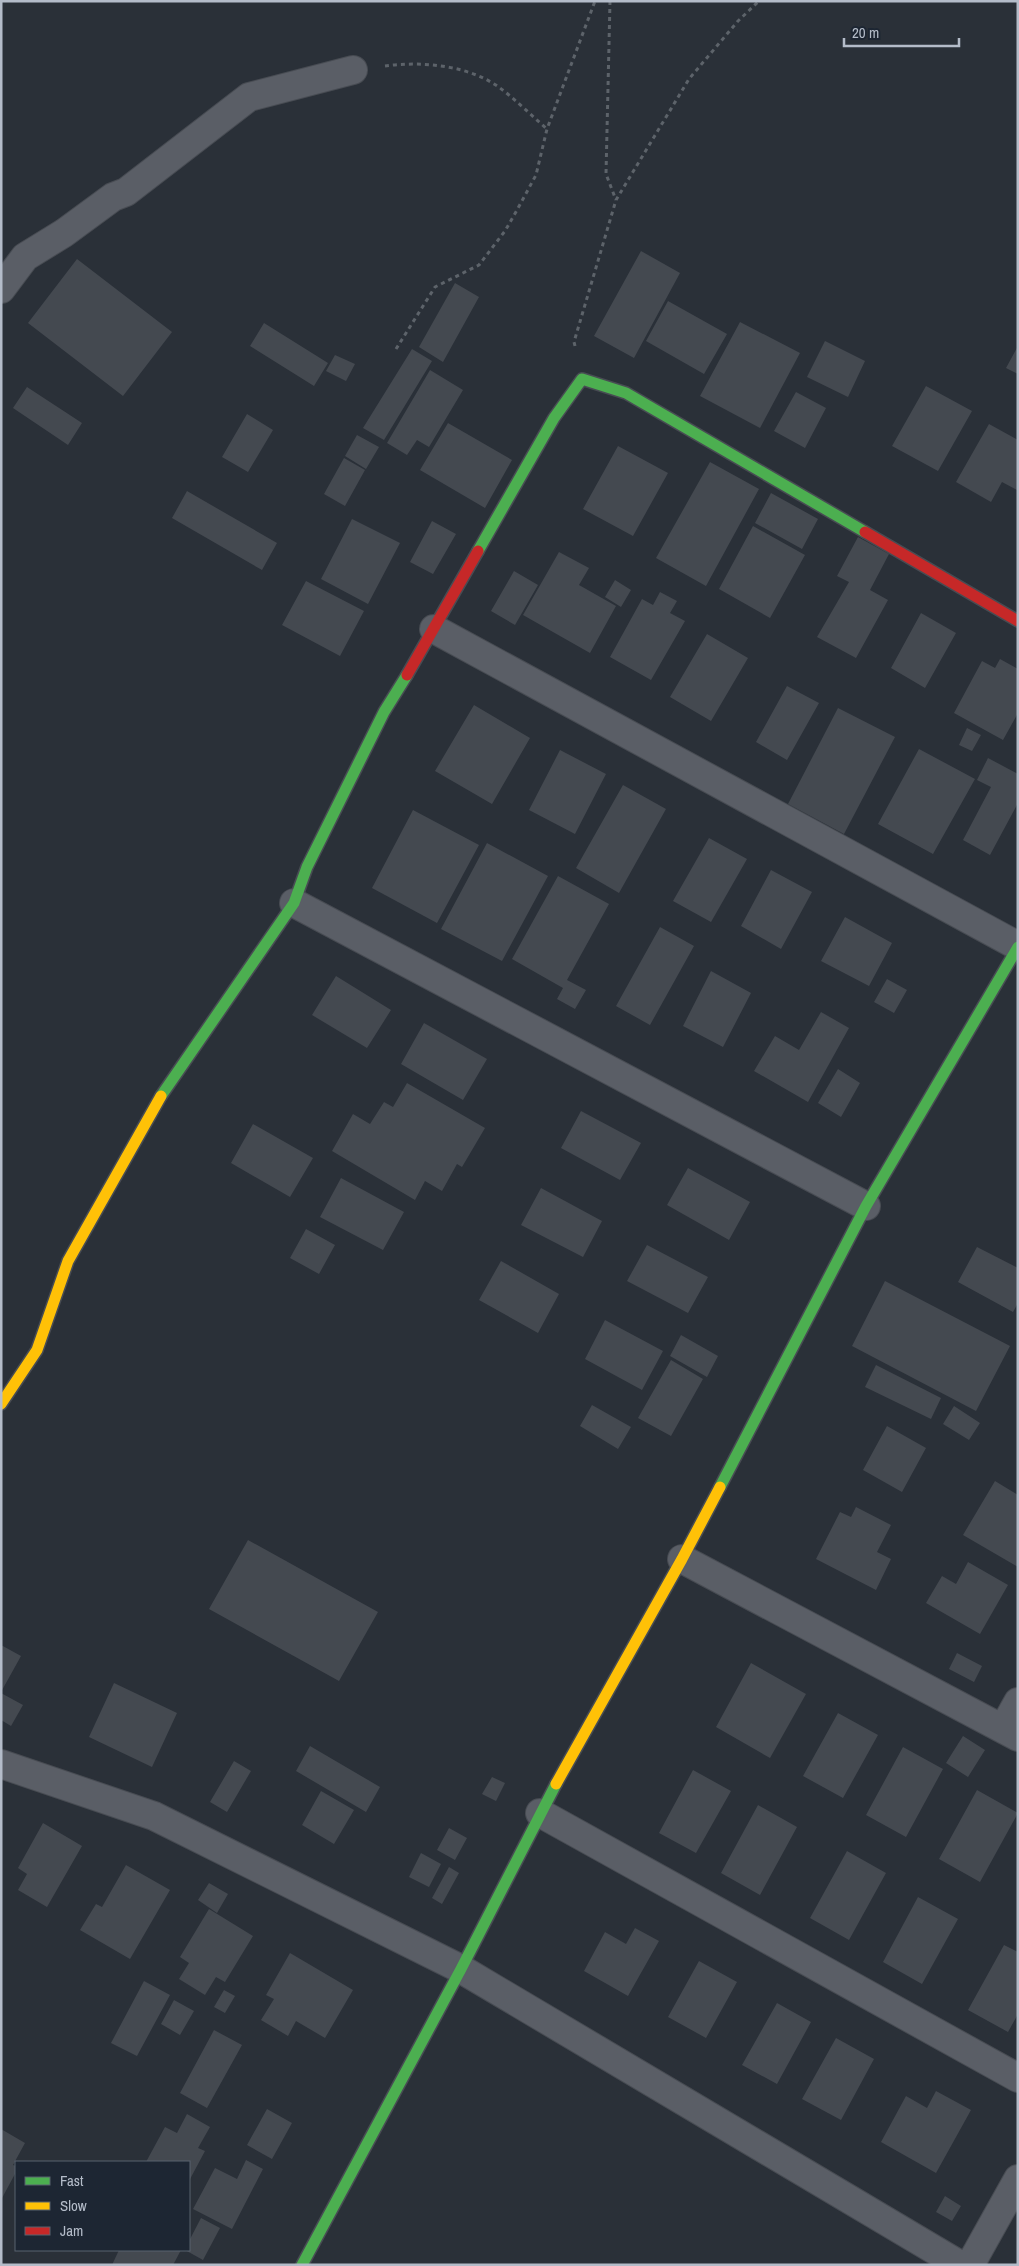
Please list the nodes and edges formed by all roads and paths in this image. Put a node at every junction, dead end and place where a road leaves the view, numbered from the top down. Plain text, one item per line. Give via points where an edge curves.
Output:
1 (595, 1) edge
2 (610, 1) edge
3 (759, 1) edge
4 (353, 70) joint
5 (547, 129) junction
6 (616, 200) junction
7 (1, 289) edge
8 (396, 349) dead end
9 (582, 379) junction
10 (1018, 621) edge
11 (434, 630) junction
12 (294, 903) junction
13 (1018, 947) edge
14 (866, 1206) junction
15 (1, 1404) edge
16 (682, 1559) junction
17 (1018, 1702) edge
18 (1010, 1733) edge
19 (1, 1764) edge
20 (540, 1813) junction
21 (461, 1969) junction
22 (1018, 2078) edge
23 (1018, 2179) edge
24 (302, 2265) edge
25 (960, 2265) edge
26 (970, 2265) edge

1 - 5 path
2 - 6 path via 606,174
3 - 6 path via 689,79
4 - 5 path via 410,63 464,70 498,87
4 - 7 street via 249,97 126,192 113,197 25,257
5 - 8 path via 536,175 505,231 479,266 435,288
6 - 9 path via 574,342
9 - 10 street via 626,393
9 - 11 street via 554,418
11 - 12 street via 384,712 307,868
11 - 13 street
12 - 14 street
12 - 15 street via 154,1106 68,1261 37,1350
13 - 14 street
14 - 16 street
16 - 18 street
16 - 20 street
17 - 18 street
19 - 21 street via 154,1816
20 - 21 street
20 - 22 street
21 - 24 street
21 - 25 street
23 - 26 street

